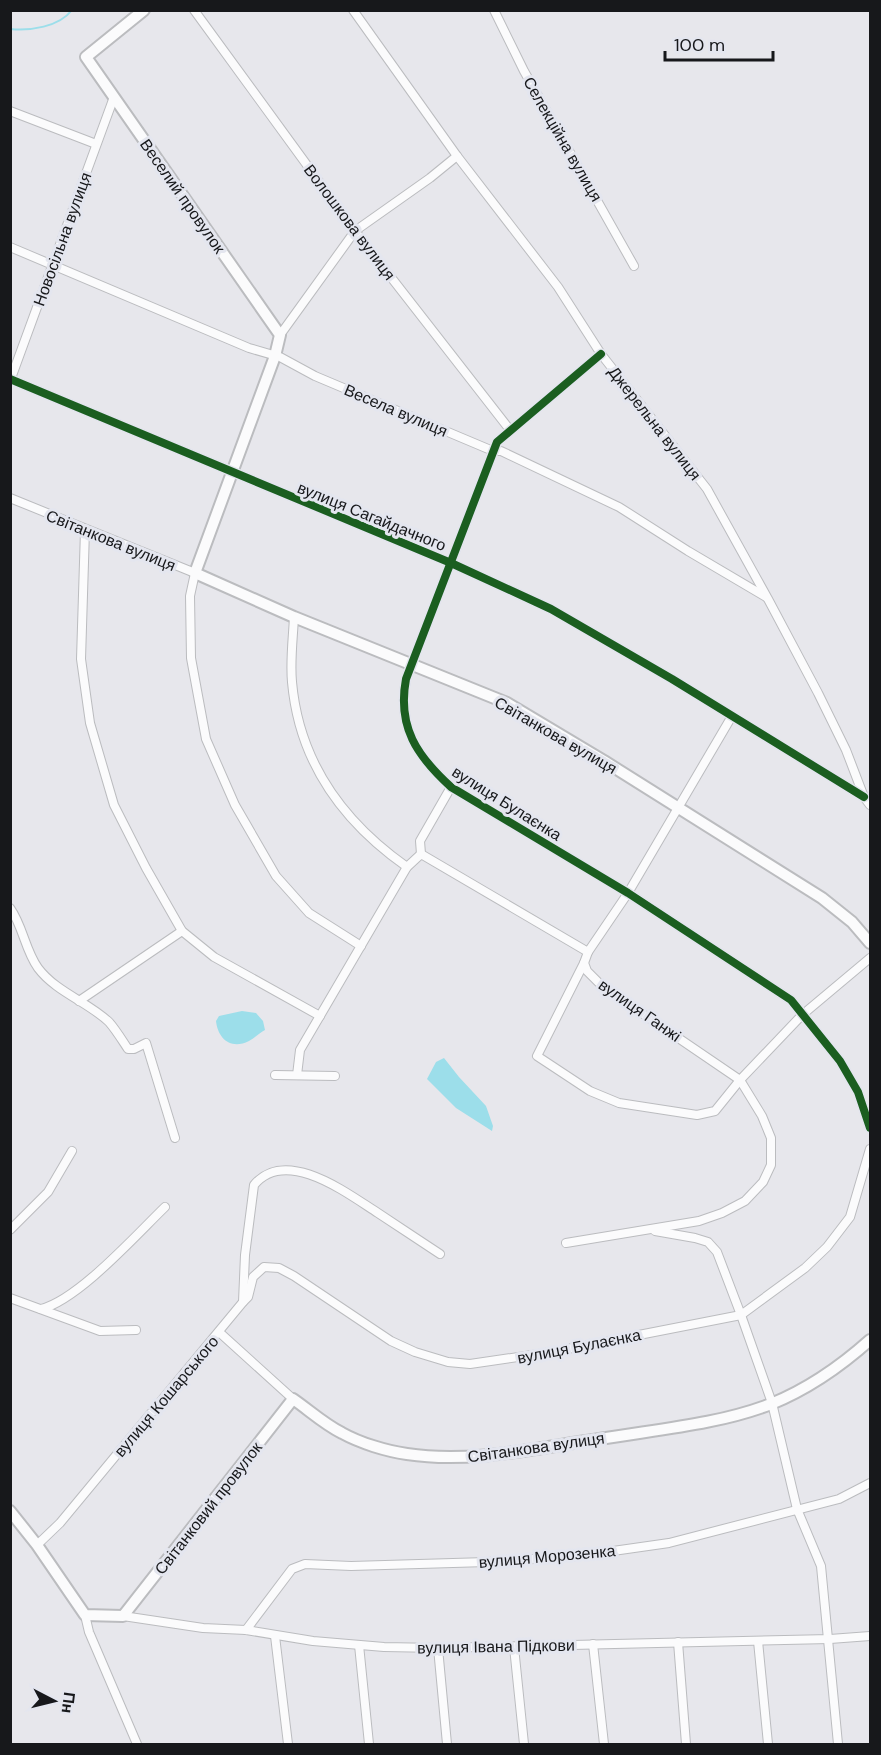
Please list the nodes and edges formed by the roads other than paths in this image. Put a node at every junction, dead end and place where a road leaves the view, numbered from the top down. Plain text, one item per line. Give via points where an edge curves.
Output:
1 (144, 10) edge
2 (194, 10) edge
3 (353, 10) edge
4 (507, 10) edge
5 (495, 13) edge
6 (114, 97) junction
7 (10, 111) edge
8 (96, 144) junction
9 (457, 156) junction
10 (355, 231) junction
11 (10, 247) edge
12 (52, 264) junction
13 (634, 266) dead end
14 (280, 334) junction
15 (601, 354) junction
16 (275, 356) junction
17 (11, 380) edge
18 (510, 430) junction
19 (493, 451) junction
20 (232, 473) junction
21 (10, 498) edge
22 (85, 530) junction
23 (451, 563) junction
24 (195, 573) junction
25 (768, 598) junction
26 (294, 617) junction
27 (411, 665) junction
28 (732, 716) junction
29 (451, 787) junction
30 (864, 797) junction
31 (870, 805) edge
32 (677, 808) junction
33 (421, 854) junction
34 (407, 867) junction
35 (628, 892) junction
36 (10, 908) edge
37 (182, 931) junction
38 (870, 943) edge
39 (361, 946) junction
40 (588, 952) junction
41 (870, 958) edge
42 (584, 963) junction
43 (80, 1001) junction
44 (802, 1015) junction
45 (320, 1016) junction
46 (275, 1075) dead end
47 (297, 1075) junction
48 (335, 1076) dead end
49 (740, 1080) junction
50 (870, 1128) edge
51 (175, 1138) dead end
52 (870, 1149) edge
53 (72, 1151) dead end
54 (165, 1207) dead end
55 (10, 1230) edge
56 (648, 1230) junction
57 (566, 1244) dead end
58 (440, 1254) dead end
59 (10, 1298) edge
60 (243, 1302) junction
61 (41, 1309) junction
62 (741, 1315) junction
63 (136, 1330) dead end
64 (219, 1332) junction
65 (870, 1340) edge
66 (293, 1399) junction
67 (772, 1403) junction
68 (870, 1483) edge
69 (797, 1509) junction
70 (10, 1511) edge
71 (37, 1545) junction
72 (85, 1615) junction
73 (123, 1616) junction
74 (246, 1630) junction
75 (275, 1636) junction
76 (870, 1636) edge
77 (830, 1639) junction
78 (758, 1641) junction
79 (678, 1642) junction
80 (593, 1644) junction
81 (359, 1645) junction
82 (514, 1647) junction
83 (438, 1648) junction
84 (137, 1744) edge
85 (288, 1744) edge
86 (369, 1744) edge
87 (447, 1744) edge
88 (524, 1744) edge
89 (604, 1744) edge
90 (686, 1744) edge
91 (768, 1744) edge
92 (838, 1744) edge

1 - 6 street, Веселий провулок via 86,57
2 - 10 street, Волошкова вулиця
3 - 9 street, Джерельна вулиця
4 - 5 street
5 - 13 street, Селекційна вулиця
6 - 8 street, Новосільна вулиця
6 - 14 street, Веселий провулок
7 - 8 street
8 - 12 street, Новосільна вулиця
9 - 10 street
9 - 15 street, Джерельна вулиця via 558,287
10 - 14 street
10 - 18 street, Волошкова вулиця
11 - 12 street, Весела вулиця
12 - 16 street, Весела вулиця
12 - 17 street, Новосільна вулиця
14 - 16 street
15 - 18 street, вулиця Булаєнка
15 - 25 street, Джерельна вулиця via 707,489
16 - 19 street, Весела вулиця
16 - 20 street
17 - 20 street, вулиця Сагайдачного
18 - 19 street, вулиця Булаєнка
19 - 23 street, вулиця Булаєнка
19 - 25 street, Весела вулиця via 501,451 619,507
20 - 23 street, вулиця Сагайдачного
20 - 24 street
21 - 22 street, Світанкова вулиця
22 - 24 street, Світанкова вулиця
22 - 37 street via 81,659 90,723 114,805
23 - 27 street, вулиця Булаєнка
23 - 28 street, вулиця Сагайдачного via 551,609
24 - 26 street, Світанкова вулиця
24 - 39 street via 190,596 191,658 206,739 235,805 276,876 309,913
25 - 30 street, Джерельна вулиця via 846,750
26 - 27 street, Світанкова вулиця
26 - 34 street via 291,680 303,738 333,798 380,848
27 - 29 street, вулиця Булаєнка via 404,692 410,735 429,767
27 - 32 street, Світанкова вулиця via 507,703
28 - 30 street, вулиця Сагайдачного
28 - 32 street
29 - 33 street via 420,841
29 - 35 street, вулиця Булаєнка
30 - 31 street, Джерельна вулиця
32 - 35 street
32 - 38 street, Світанкова вулиця via 822,898 852,922
33 - 34 street
33 - 40 street
34 - 39 street
35 - 40 street
35 - 44 street, вулиця Булаєнка via 791,1000
36 - 43 street via 38,968
37 - 43 street
37 - 45 street via 214,957
39 - 45 street
40 - 42 street
41 - 44 street
42 - 49 street, вулиця Ганжі via 602,986
42 - 49 street via 537,1056 590,1091 619,1103 697,1115 715,1110
43 - 51 street via 109,1023 129,1049 146,1043
44 - 49 street
44 - 50 street, вулиця Булаєнка via 840,1061 858,1092
45 - 47 street via 300,1050
46 - 47 street
47 - 48 street
49 - 56 street, вулиця Ганжі via 771,1138 771,1165 763,1182 745,1201 722,1214
52 - 62 street, вулиця Булаєнка via 850,1218 805,1268
53 - 55 street via 48,1192
54 - 61 street via 96,1274 69,1295
56 - 57 street, вулиця Ганжі
56 - 62 street via 708,1242 717,1252
58 - 60 street via 328,1181 305,1173 276,1170 254,1185
59 - 61 street
60 - 62 street, вулиця Булаєнка via 253,1277 264,1267 279,1268 390,1341 448,1362 470,1364
60 - 64 street, вулиця Кошарського
61 - 63 street via 100,1331
62 - 67 street
64 - 66 street, Світанкова вулиця
64 - 71 street, вулиця Кошарського
65 - 67 street, Світанкова вулиця via 845,1362
66 - 67 street, Світанкова вулиця via 341,1433 367,1443 405,1454 466,1457 677,1427 725,1418
66 - 73 street, Світанковий провулок
67 - 69 street
68 - 69 street, вулиця Морозенка via 839,1498
69 - 74 street, вулиця Морозенка via 669,1543 578,1556 351,1566 305,1564 292,1569
69 - 77 street via 822,1566
70 - 71 street
71 - 72 street
72 - 73 street
72 - 84 street
73 - 74 street, вулиця Івана Підкови
74 - 75 street, вулиця Івана Підкови
75 - 81 street, вулиця Івана Підкови
75 - 85 street
76 - 77 street, вулиця Івана Підкови
77 - 78 street, вулиця Івана Підкови
77 - 92 street
78 - 79 street, вулиця Івана Підкови
78 - 91 street
79 - 80 street, вулиця Івана Підкови
79 - 90 street
80 - 82 street, вулиця Івана Підкови
80 - 89 street
81 - 83 street, вулиця Івана Підкови
81 - 86 street
82 - 83 street, вулиця Івана Підкови
82 - 88 street
83 - 87 street

